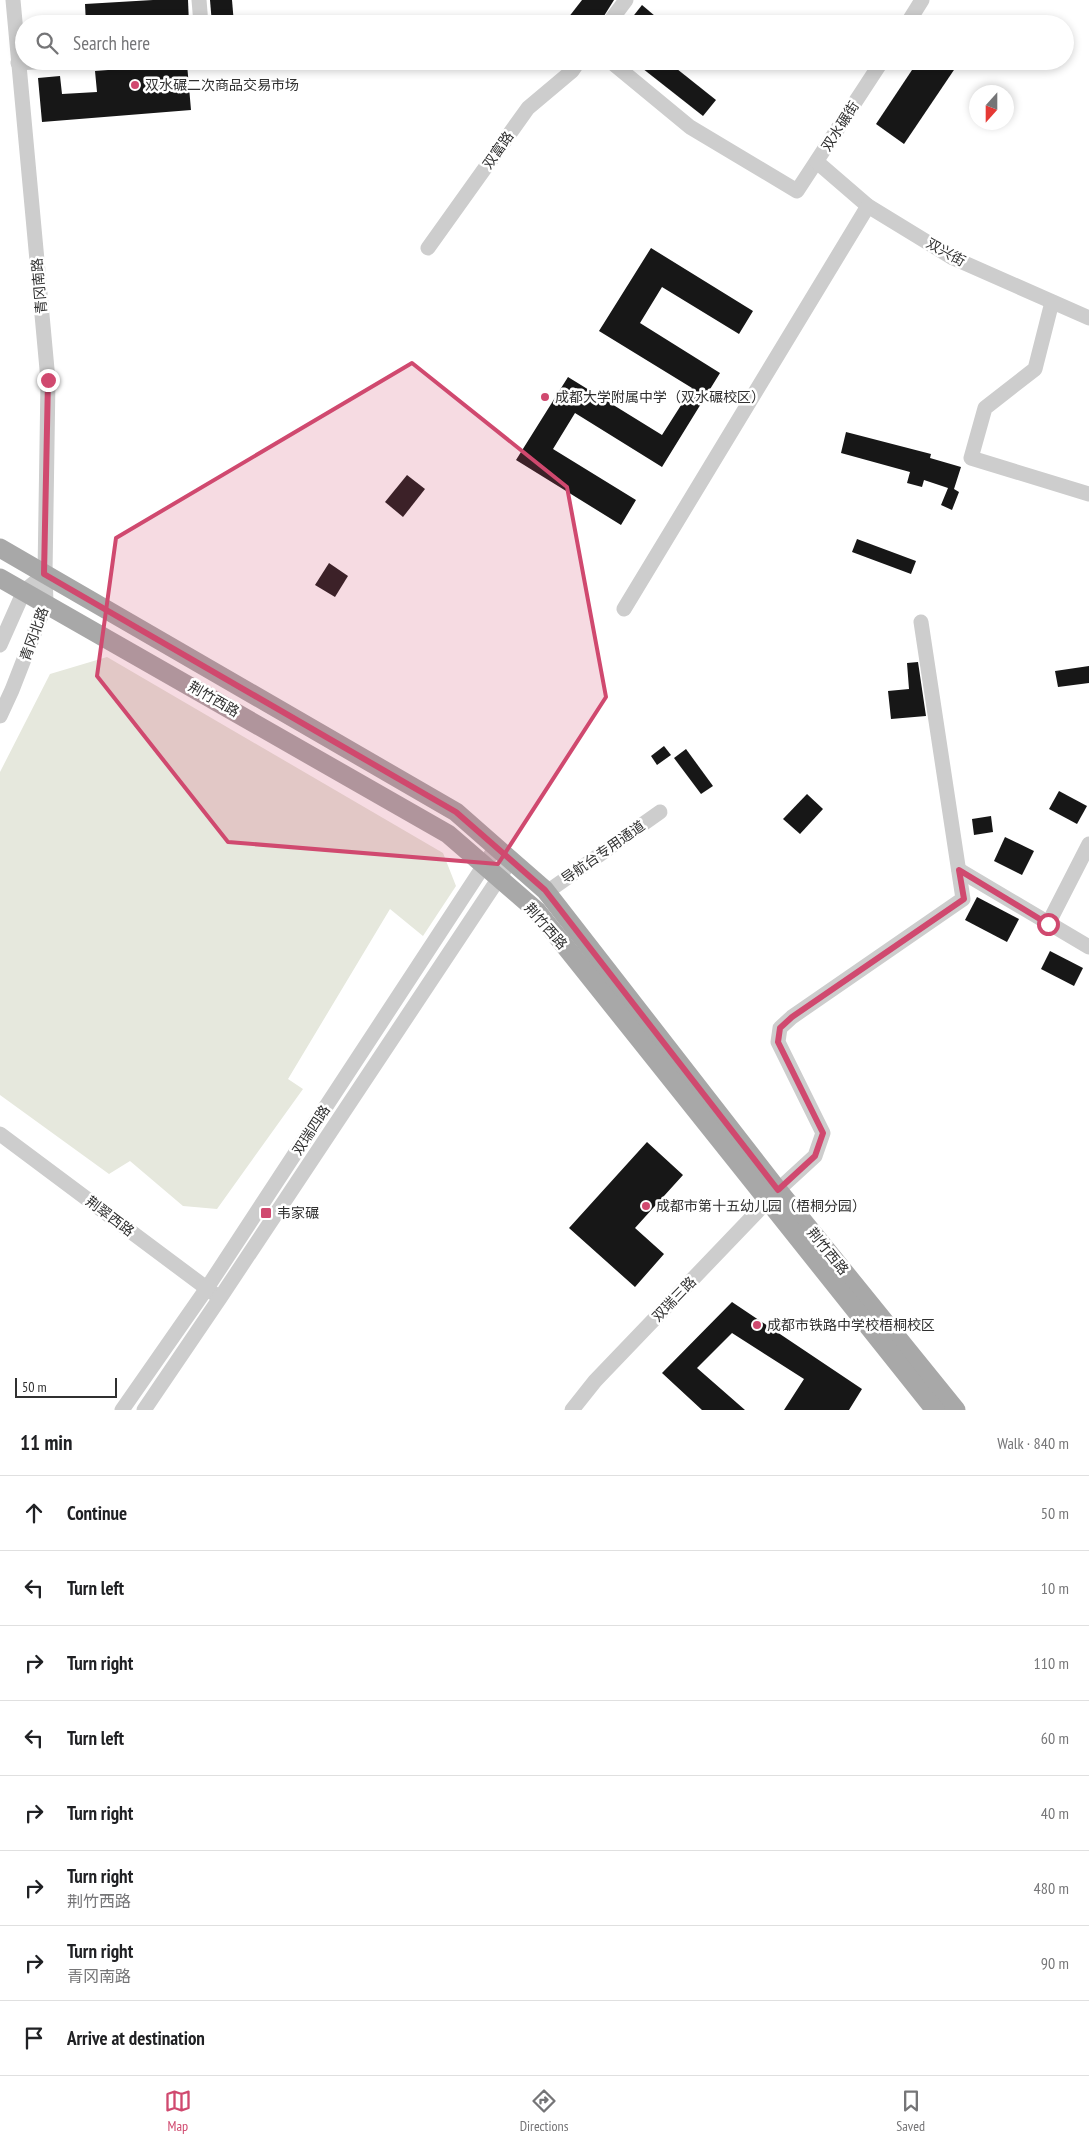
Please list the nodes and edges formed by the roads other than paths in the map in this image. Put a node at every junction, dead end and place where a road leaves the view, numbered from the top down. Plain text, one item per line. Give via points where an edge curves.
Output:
1 (13, 0) edge
2 (199, 0) edge
3 (626, 0) edge
4 (922, 0) edge
5 (200, 15) edge
6 (615, 15) edge
7 (913, 15) edge
8 (15, 26) edge
9 (19, 70) edge
10 (573, 70) edge
11 (621, 70) edge
12 (876, 70) edge
13 (817, 162) junction
14 (868, 206) junction
15 (428, 248) dead end
16 (1052, 302) junction
17 (1089, 318) edge
18 (1089, 494) edge
19 (0, 548) edge
20 (44, 574) junction
21 (0, 578) edge
22 (24, 591) junction
23 (46, 603) junction
24 (624, 609) dead end
25 (920, 622) dead end
26 (0, 645) edge
27 (0, 716) edge
28 (660, 812) dead end
29 (1089, 844) edge
30 (496, 847) junction
31 (511, 860) junction
32 (484, 865) junction
33 (959, 870) junction
34 (499, 878) junction
35 (547, 892) junction
36 (1048, 924) junction
37 (1089, 947) edge
38 (0, 1134) edge
39 (773, 1195) junction
40 (207, 1288) junction
41 (220, 1298) junction
42 (122, 1410) edge
43 (144, 1410) edge
44 (572, 1410) edge
45 (935, 1410) edge
46 (956, 1410) edge

1 - 8 street, 青冈南路
2 - 5 street
3 - 6 street
4 - 7 street
9 - 20 street, 青冈南路 via 48,380
10 - 15 street, 双富路 via 528,108
11 - 13 street, 双水碾街 via 690,127 797,191
12 - 13 street, 双水碾街
13 - 14 street, 双兴街
14 - 16 street, 双兴街 via 953,258
14 - 24 street
16 - 17 street, 双兴街
16 - 18 street via 1036,369 986,408 972,458
19 - 20 main road, 荆竹西路
20 - 22 street, 青冈北路
20 - 23 street, 青冈北路
20 - 30 main road, 荆竹西路 via 456,812
21 - 22 main road, 荆竹西路
22 - 23 main road, 荆竹西路
22 - 26 street, 青冈北路
23 - 27 street, 青冈北路
23 - 32 main road, 荆竹西路 via 448,834
25 - 33 street
28 - 35 street, 导航台专用通道
29 - 36 street
30 - 31 main road, 荆竹西路
30 - 32 street, 双瑞四路
31 - 34 street, 双瑞四路
31 - 35 main road, 荆竹西路
32 - 34 main road, 荆竹西路
32 - 40 street, 双瑞四路
33 - 36 street
33 - 39 street, 双瑞三路 via 964,899 780,1028 778,1042 823,1133 815,1156
34 - 39 main road, 荆竹西路 via 537,911
34 - 41 street, 双瑞四路
35 - 39 main road, 荆竹西路
36 - 37 street
38 - 40 street, 荆翠西路
39 - 44 street, 双瑞三路
39 - 45 main road, 荆竹西路
39 - 46 main road, 荆竹西路
40 - 41 street, 荆翠西路
40 - 42 street, 双瑞四路
41 - 43 street, 双瑞四路

